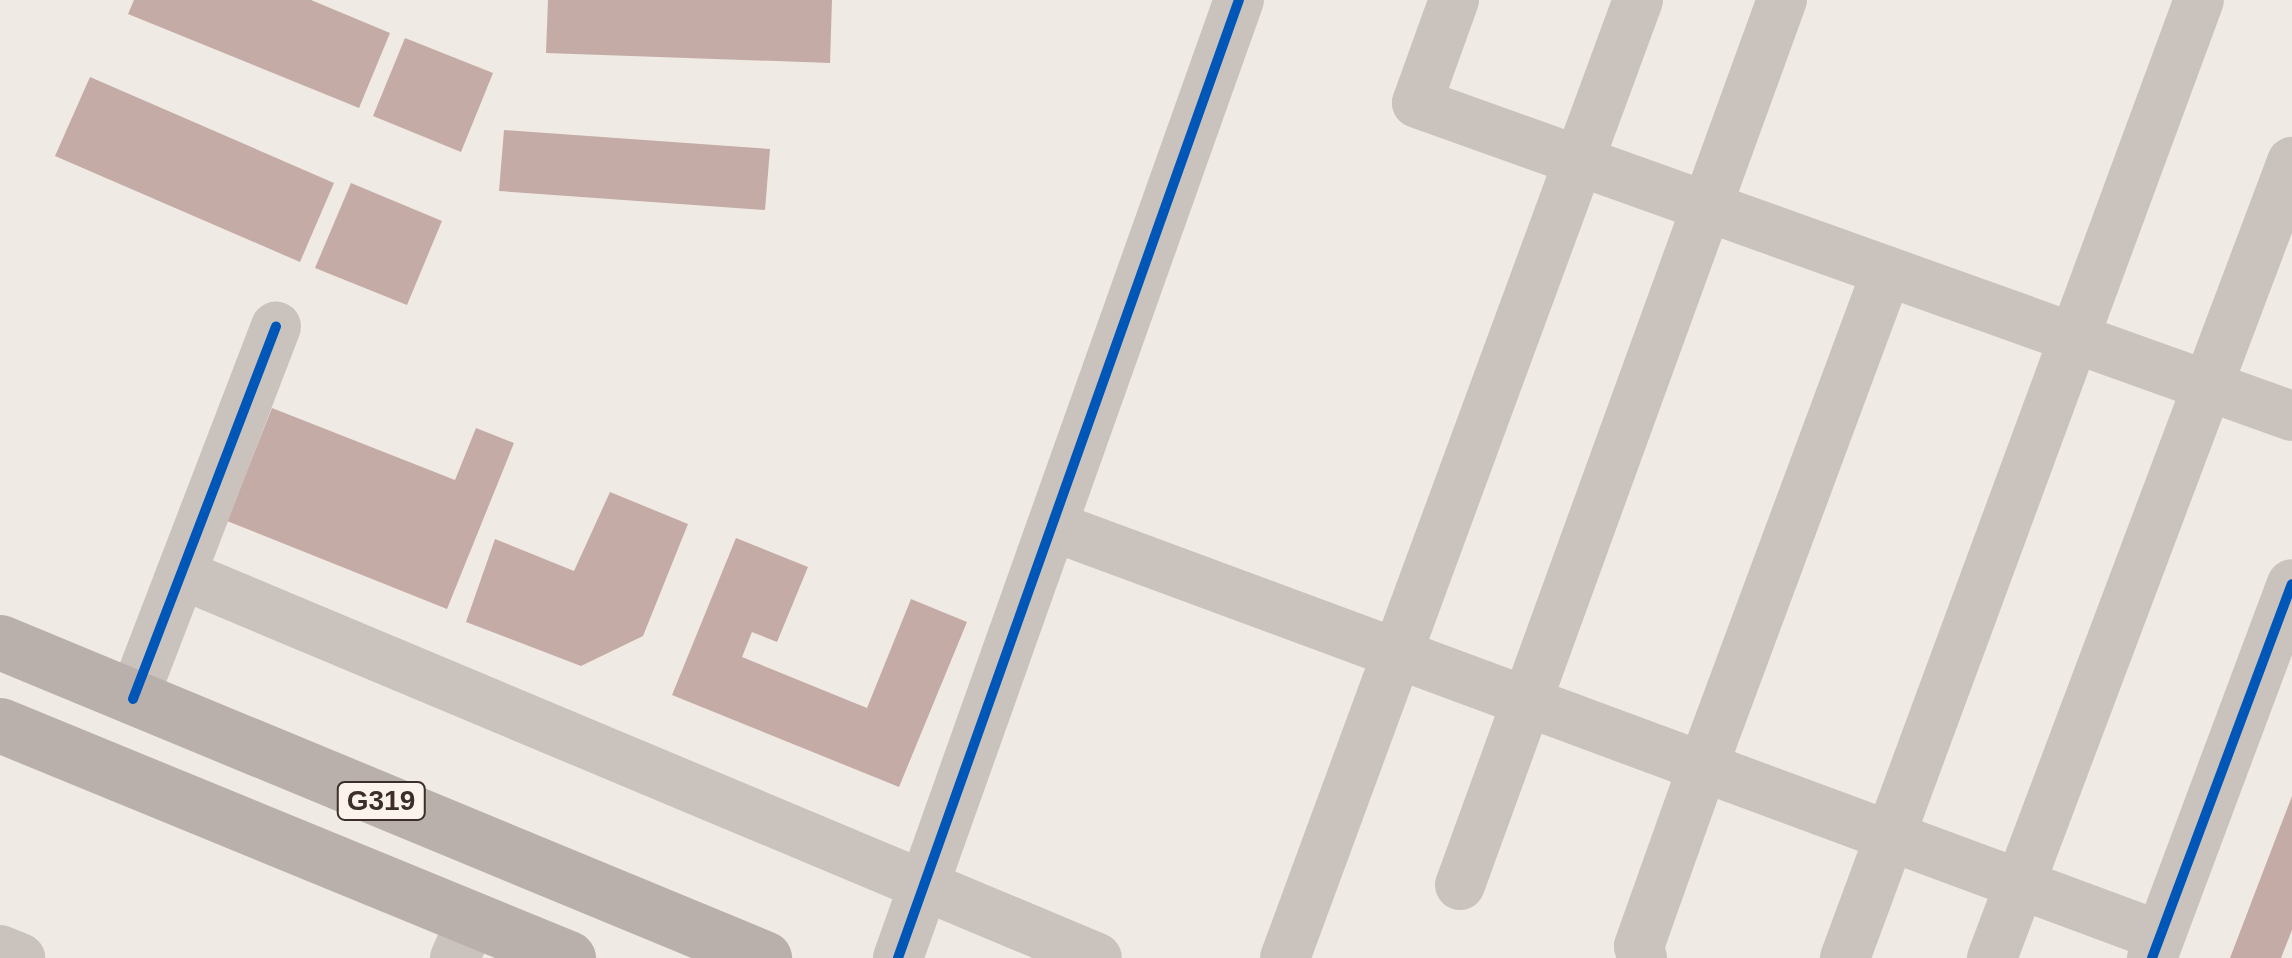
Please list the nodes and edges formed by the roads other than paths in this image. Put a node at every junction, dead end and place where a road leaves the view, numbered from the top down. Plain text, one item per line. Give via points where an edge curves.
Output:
1 (1239, 0) edge
2 (1454, 0) edge
3 (1638, 0) edge
4 (1782, 0) edge
5 (2199, 0) edge
6 (1580, 161) junction
7 (2292, 162) edge
8 (1706, 206) junction
9 (1887, 271) junction
10 (276, 327) dead end
11 (2071, 337) junction
12 (2208, 386) junction
13 (2292, 416) edge
14 (1052, 526) junction
15 (182, 574) junction
16 (2292, 584) edge
17 (0, 642) edge
18 (1396, 653) junction
19 (133, 699) junction
20 (1523, 700) junction
21 (0, 725) edge
22 (1703, 766) junction
23 (1889, 836) junction
24 (2019, 884) junction
25 (1460, 886) dead end
26 (922, 890) junction
27 (463, 938) edge
28 (2156, 947) edge
29 (0, 950) edge
30 (535, 952) edge
31 (20, 958) edge
32 (764, 958) edge
33 (898, 958) edge
34 (1097, 958) edge
35 (1284, 958) edge
36 (1642, 958) edge
37 (1846, 958) edge
38 (1992, 958) edge

1 - 14 street
2 - 6 street via 1418,103
3 - 6 street
4 - 8 street
5 - 11 street
6 - 8 street
6 - 18 street
7 - 12 street
8 - 9 street
8 - 20 street
9 - 11 street
9 - 22 street
10 - 15 street
11 - 12 street
11 - 23 street
12 - 13 street
12 - 24 street
14 - 18 street
14 - 26 street
15 - 19 street
15 - 26 street
16 - 28 street
17 - 19 main road, G319
18 - 20 street
18 - 35 street
19 - 32 main road, G319
20 - 22 street
20 - 25 street
21 - 27 main road, G319
22 - 23 street
22 - 36 street via 1639,946
23 - 24 street
23 - 37 street
24 - 28 street
24 - 38 street
26 - 33 street
26 - 34 street
27 - 30 main road, G319
29 - 31 street

